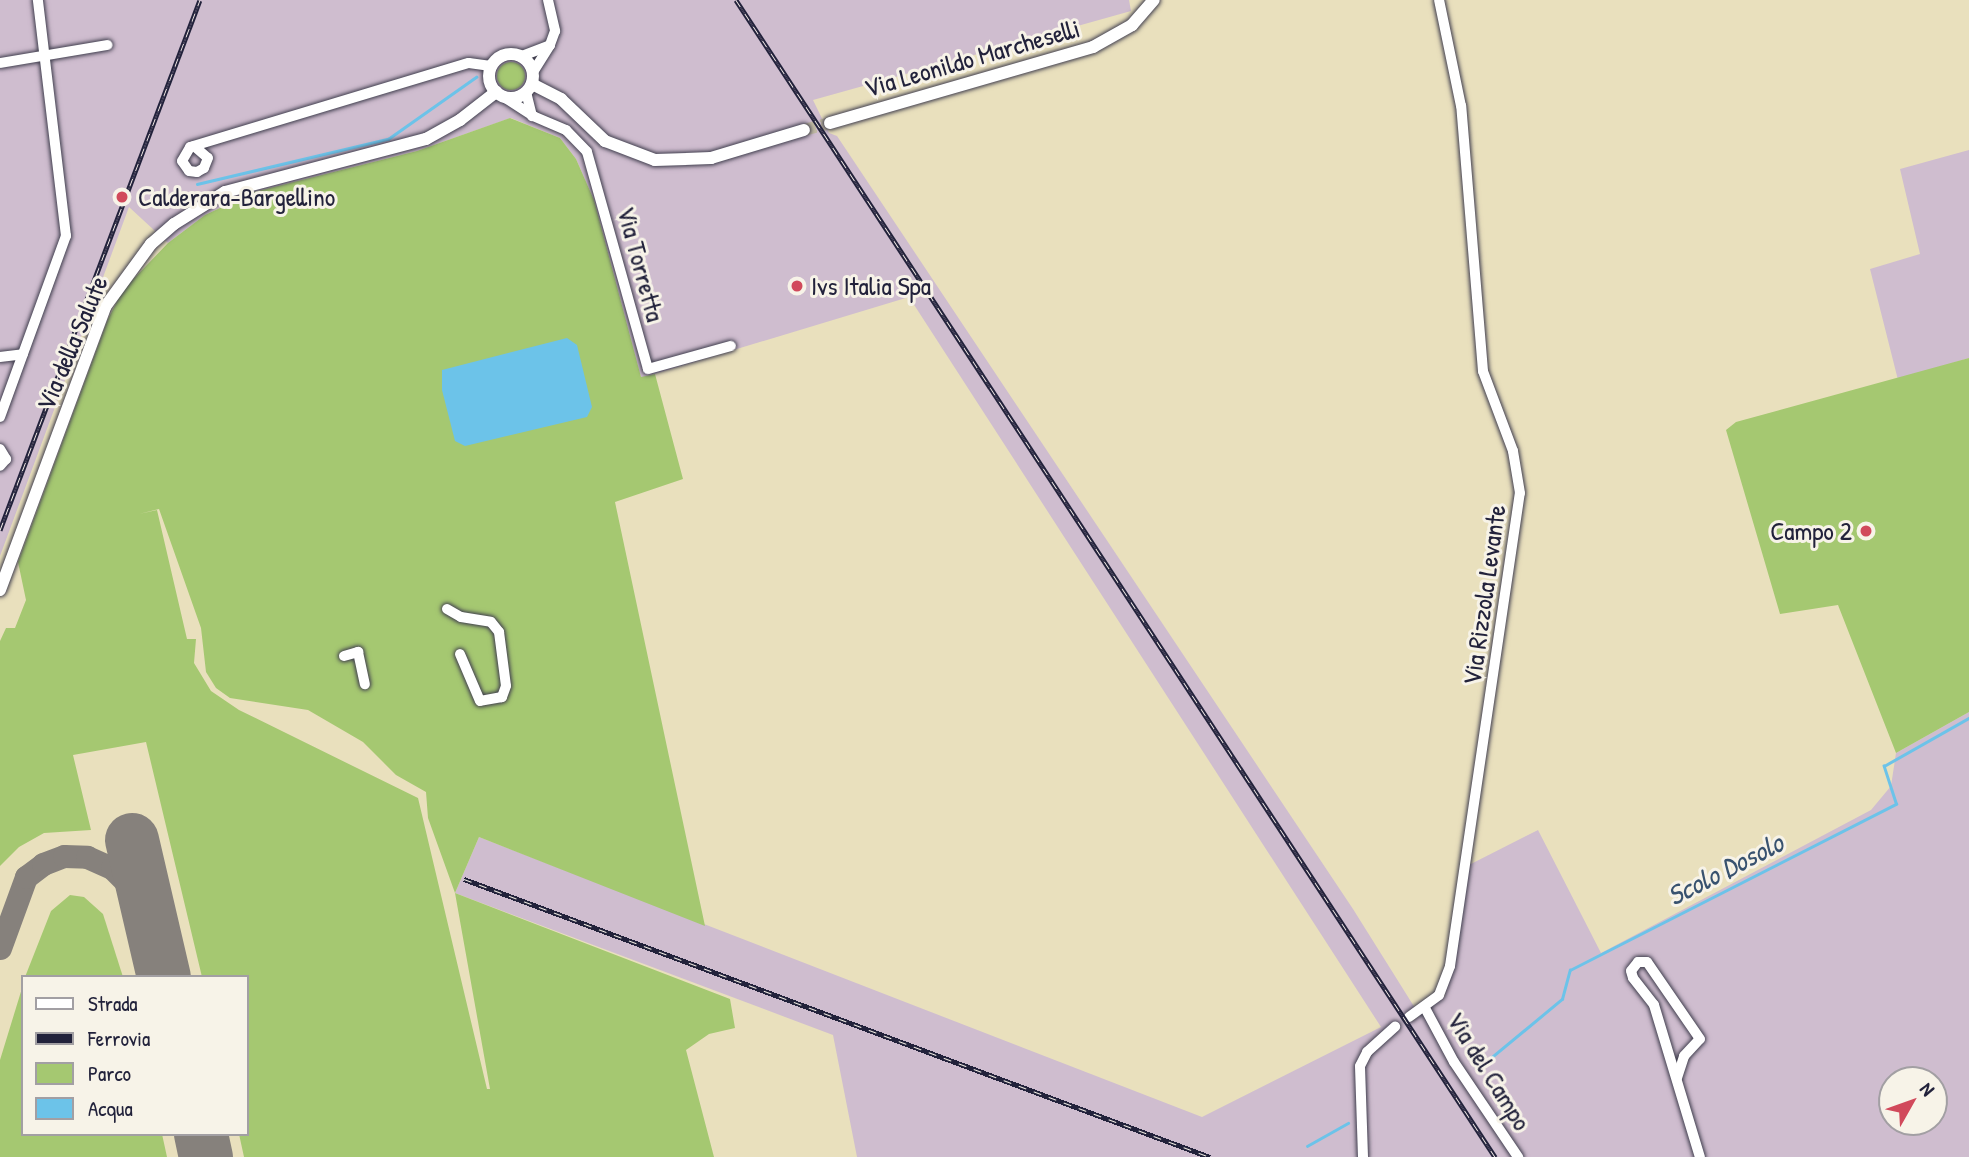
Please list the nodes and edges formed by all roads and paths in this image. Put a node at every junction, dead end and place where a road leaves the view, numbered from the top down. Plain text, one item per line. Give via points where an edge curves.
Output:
1 (38, 0) edge
2 (548, 0) edge
3 (1154, 0) edge
4 (1439, 0) edge
5 (108, 45) dead end
6 (550, 45) junction
7 (44, 55) junction
8 (522, 56) junction
9 (0, 63) edge
10 (491, 66) junction
11 (530, 83) junction
12 (500, 94) junction
13 (533, 116) junction
14 (830, 123) tunnel mouth
15 (804, 130) tunnel mouth
16 (215, 139) junction
17 (194, 146) junction
18 (207, 154) junction
19 (730, 346) dead end
20 (23, 354) junction
21 (0, 356) edge
22 (0, 417) edge
23 (0, 449) edge
24 (0, 466) edge
25 (0, 590) edge
26 (447, 609) dead end
27 (460, 654) dead end
28 (344, 656) dead end
29 (365, 684) dead end
30 (1425, 1007) junction
31 (1409, 1017) dead end
32 (1395, 1027) dead end
33 (1677, 1078) junction
34 (1363, 1157) edge
35 (1518, 1157) edge
36 (1700, 1157) edge

1 - 7 street
2 - 6 street via 555,31
3 - 14 street, Via Leonildo Marcheselli via 1132,25 1093,47
4 - 30 street, Via Rizzola Levante via 1461,106 1483,371 1513,451 1520,493 1450,966 1439,995
5 - 7 street
6 - 8 street
6 - 11 street
7 - 9 street
7 - 20 street via 66,236
8 - 10 street via 504,54
8 - 11 street
10 - 12 street via 490,82
10 - 16 street via 468,63
11 - 12 street, Via della Salute
11 - 13 street
11 - 15 street via 561,99 605,141 655,160 711,158
12 - 13 street, Via Torretta
12 - 25 street, Via della Salute via 426,139 225,192 151,244 105,307
13 - 19 street, Via Torretta via 566,130 587,152 648,369
16 - 17 street
16 - 18 street
17 - 18 street
17 - 18 street via 182,156 189,171 204,168
20 - 21 street
20 - 22 street
23 - 24 street via 6,459
26 - 27 street via 461,617 491,622 499,632 506,686 502,697 480,701
28 - 29 street via 358,652
30 - 31 street, Via Rizzola Levante
30 - 35 street, Via del Campo via 1454,1062
32 - 34 street via 1367,1052 1360,1066
33 - 33 street via 1678,1066 1700,1039 1647,962 1639,962 1633,978 1654,1005
33 - 36 street

